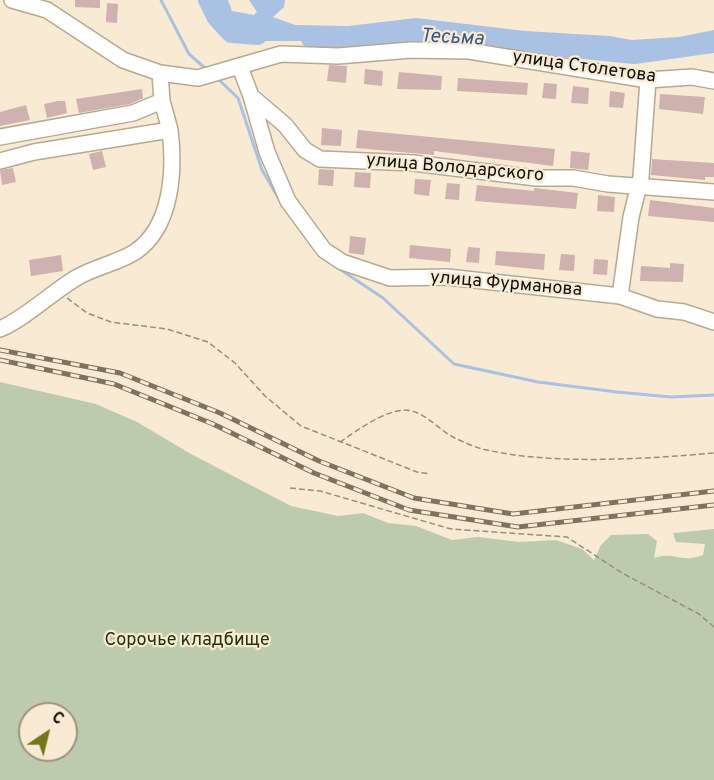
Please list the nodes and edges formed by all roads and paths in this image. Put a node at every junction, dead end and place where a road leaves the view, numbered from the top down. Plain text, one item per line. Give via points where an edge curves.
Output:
1 (12, 0) edge
2 (240, 67) junction
3 (160, 73) junction
4 (648, 80) junction
5 (714, 81) edge
6 (251, 96) junction
7 (162, 101) junction
8 (170, 130) junction
9 (0, 137) edge
10 (0, 161) edge
11 (639, 186) junction
12 (714, 192) edge
13 (57, 291) junction
14 (620, 296) junction
15 (714, 322) edge
16 (0, 329) edge
17 (340, 442) junction
18 (714, 453) edge
19 (430, 474) dead end
20 (290, 488) dead end
21 (714, 627) edge

1 - 3 street, улица Столетова via 47,10 123,60
2 - 3 street, улица Столетова via 198,78
2 - 4 street, улица Столетова via 281,54 469,51
2 - 6 street, улица Володарского
3 - 7 street
4 - 5 street, улица Столетова via 692,77
4 - 11 street
6 - 11 street, улица Володарского via 285,125 305,150 320,159 412,163 471,172
6 - 14 street, улица Фурманова via 267,152 284,191 324,250 342,262 390,278 447,277
7 - 8 street
7 - 9 street via 133,113
8 - 10 street
8 - 13 street via 171,182 159,227 152,238 134,253 79,276
11 - 12 street, улица Володарского
11 - 14 street
13 - 16 street
13 - 17 path via 87,313 111,322 167,329 208,342 301,426
14 - 15 street, улица Фурманова
17 - 18 path via 387,415 405,410 484,450 526,457
17 - 19 path
20 - 21 path via 320,491 451,528 567,537 622,573 699,614

